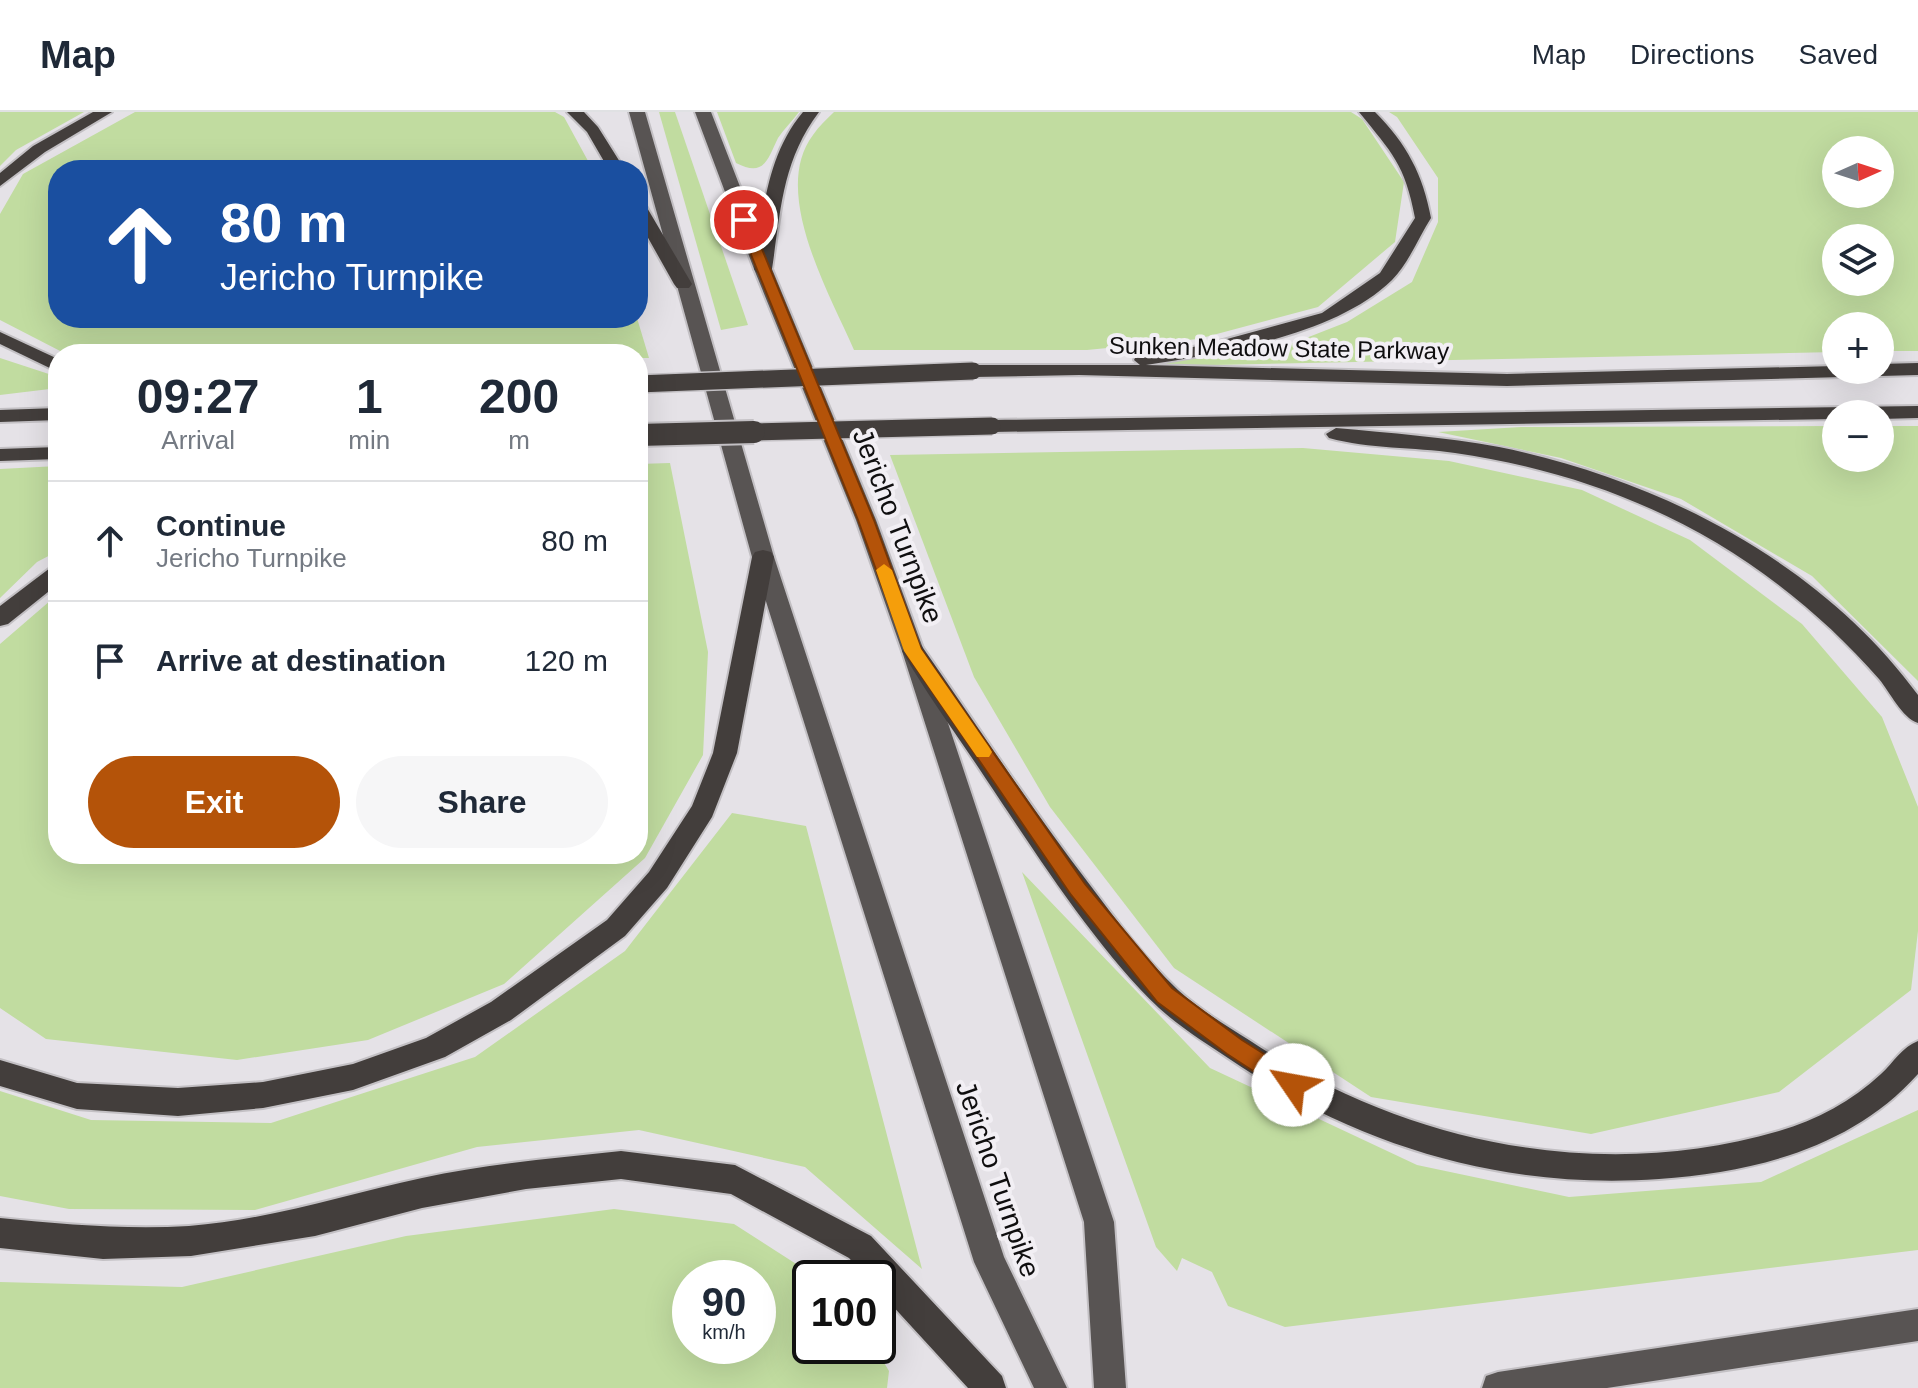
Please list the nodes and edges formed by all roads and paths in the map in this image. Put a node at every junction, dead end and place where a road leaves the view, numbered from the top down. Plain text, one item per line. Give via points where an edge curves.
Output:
1 (104, 112) edge
2 (575, 112) edge
3 (637, 112) edge
4 (703, 112) edge
5 (811, 112) edge
6 (1367, 112) edge
7 (611, 160) edge
8 (0, 181) edge
9 (648, 223) edge
10 (763, 269) junction
11 (683, 284) junction
12 (0, 337) edge
13 (48, 361) edge
14 (1079, 369) junction
15 (1918, 369) edge
16 (648, 384) edge
17 (1918, 412) edge
18 (48, 414) edge
19 (0, 416) edge
20 (1238, 424) junction
21 (648, 435) edge
22 (48, 453) edge
23 (0, 455) edge
24 (763, 557) junction
25 (48, 581) edge
26 (0, 618) edge
27 (913, 651) junction
28 (1918, 714) edge
29 (1918, 1054) edge
30 (0, 1073) edge
31 (0, 1233) edge
32 (1918, 1325) edge
33 (990, 1388) edge
34 (1051, 1388) edge
35 (1110, 1388) edge
36 (1498, 1388) edge

1 - 8 highway via 39,149
2 - 7 highway
3 - 11 main road, Jericho Turnpike
4 - 10 main road, Jericho Turnpike
5 - 10 highway via 785,157
6 - 14 highway via 1403,153 1416,179 1423,218 1386,276 1328,317 1206,350
9 - 11 highway
10 - 27 main road, Jericho Turnpike via 866,520
11 - 24 main road, Jericho Turnpike
12 - 13 highway
14 - 15 highway, Sunken Meadow State Parkway via 1507,380
14 - 16 highway, Sunken Meadow State Parkway, bridge
17 - 20 highway
18 - 19 highway
20 - 21 highway, bridge
20 - 28 highway via 1417,442 1521,459 1617,486 1701,523 1786,576 1866,649
22 - 23 highway
24 - 30 highway via 725,753 703,810 658,880 616,928 501,1011 435,1048 353,1077 263,1095 178,1102 77,1096
24 - 34 main road, Jericho Turnpike via 990,1262
25 - 26 highway
27 - 29 highway via 1078,890 1164,995 1293,1085 1370,1122 1451,1150 1550,1167 1677,1164 1736,1156 1807,1137 1870,1104
27 - 35 main road, Jericho Turnpike via 1099,1222
31 - 33 highway via 103,1244 191,1241 315,1221 452,1188 621,1165 735,1180 860,1247
32 - 36 main road

